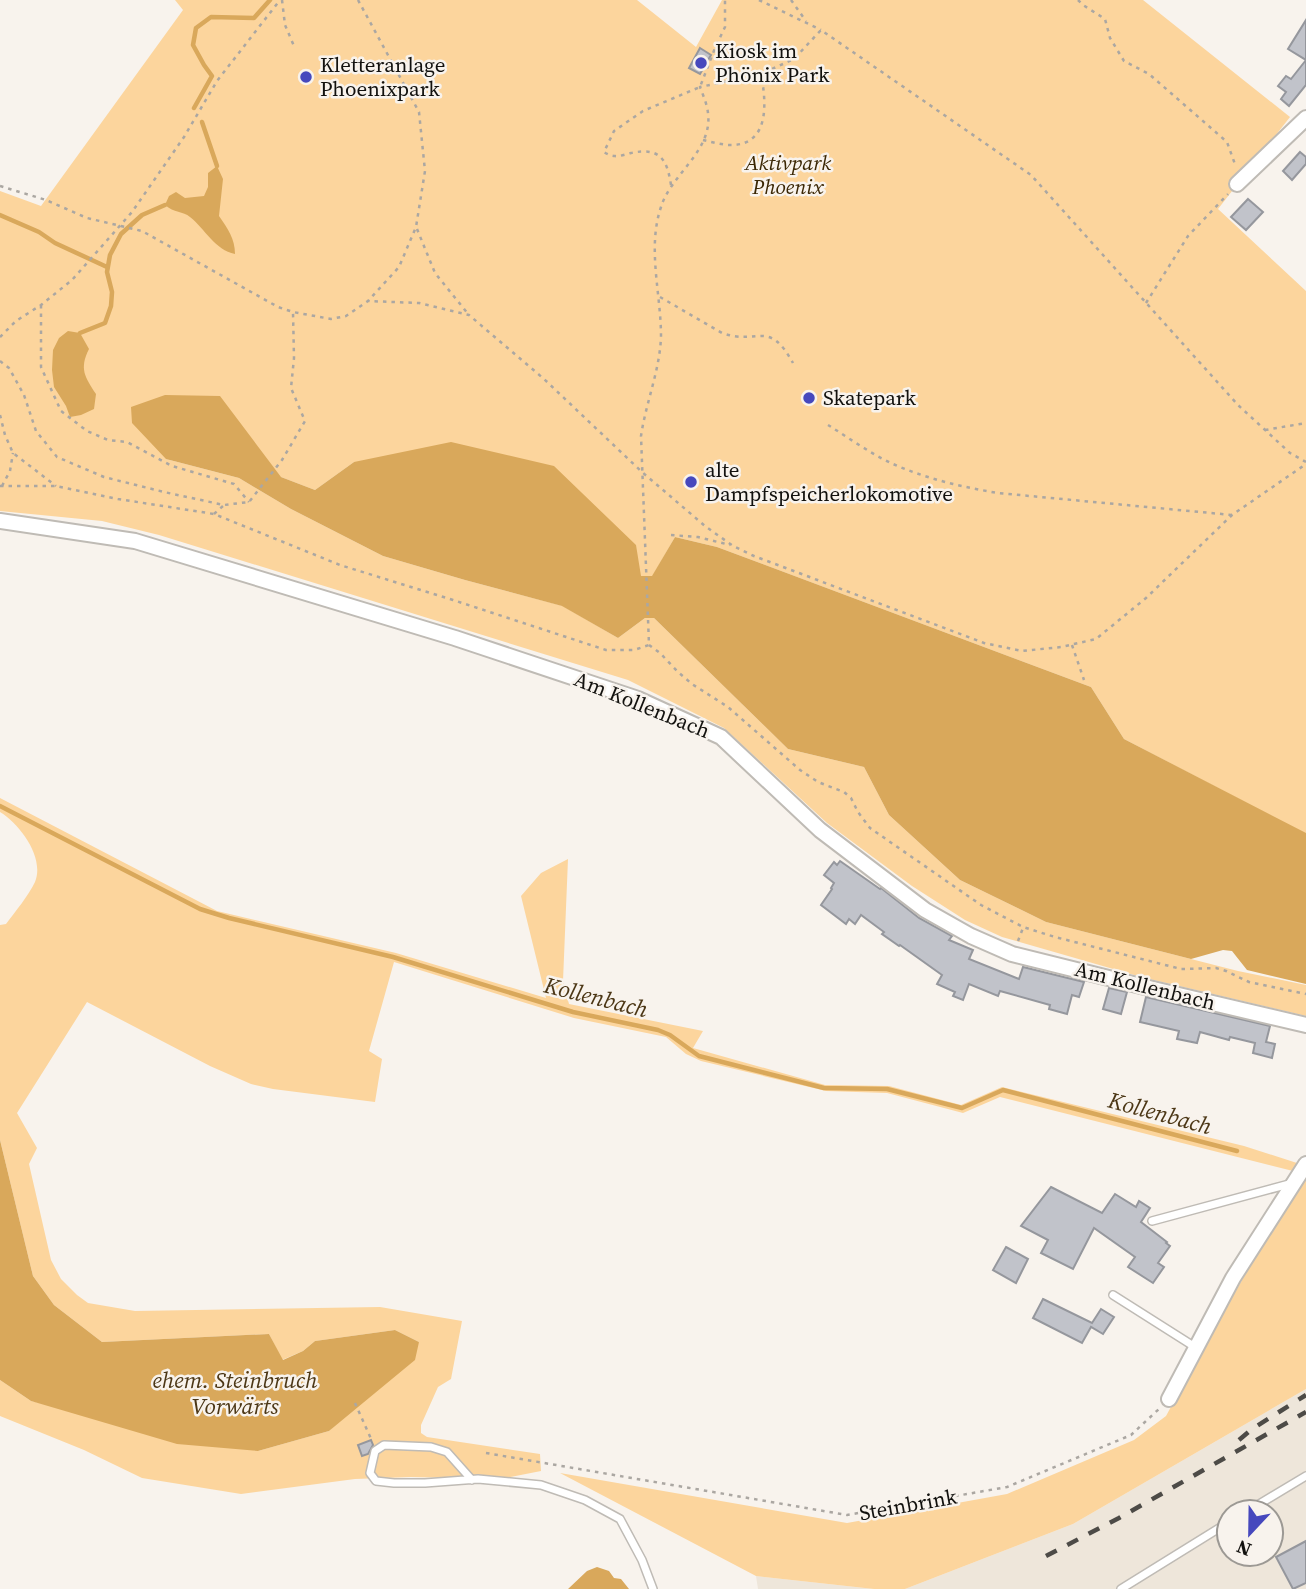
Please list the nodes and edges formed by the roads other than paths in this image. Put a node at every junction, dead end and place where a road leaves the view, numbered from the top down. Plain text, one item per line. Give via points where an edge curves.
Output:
1 (1306, 118) edge
2 (1240, 181) road end
3 (0, 521) edge
4 (1306, 1025) edge
5 (1306, 1164) edge
6 (1294, 1183) junction
7 (1152, 1222) dead end
8 (1113, 1295) dead end
9 (1195, 1348) junction
10 (1169, 1399) road end
11 (1306, 1476) edge
12 (472, 1480) junction
13 (1269, 1498) edge
14 (1215, 1531) edge
15 (653, 1589) edge
16 (1121, 1589) edge

1 - 2 street
3 - 4 street, Am Kollenbach via 135,541 638,699 721,737 820,830 925,910 971,936 1013,954
5 - 6 street
6 - 7 lane
6 - 9 street
8 - 9 lane
9 - 10 street
11 - 13 lane
12 - 12 lane via 394,1483 376,1481 370,1473 375,1451 384,1445 431,1447 447,1452
12 - 15 lane via 541,1486 585,1500 620,1519
14 - 16 lane

